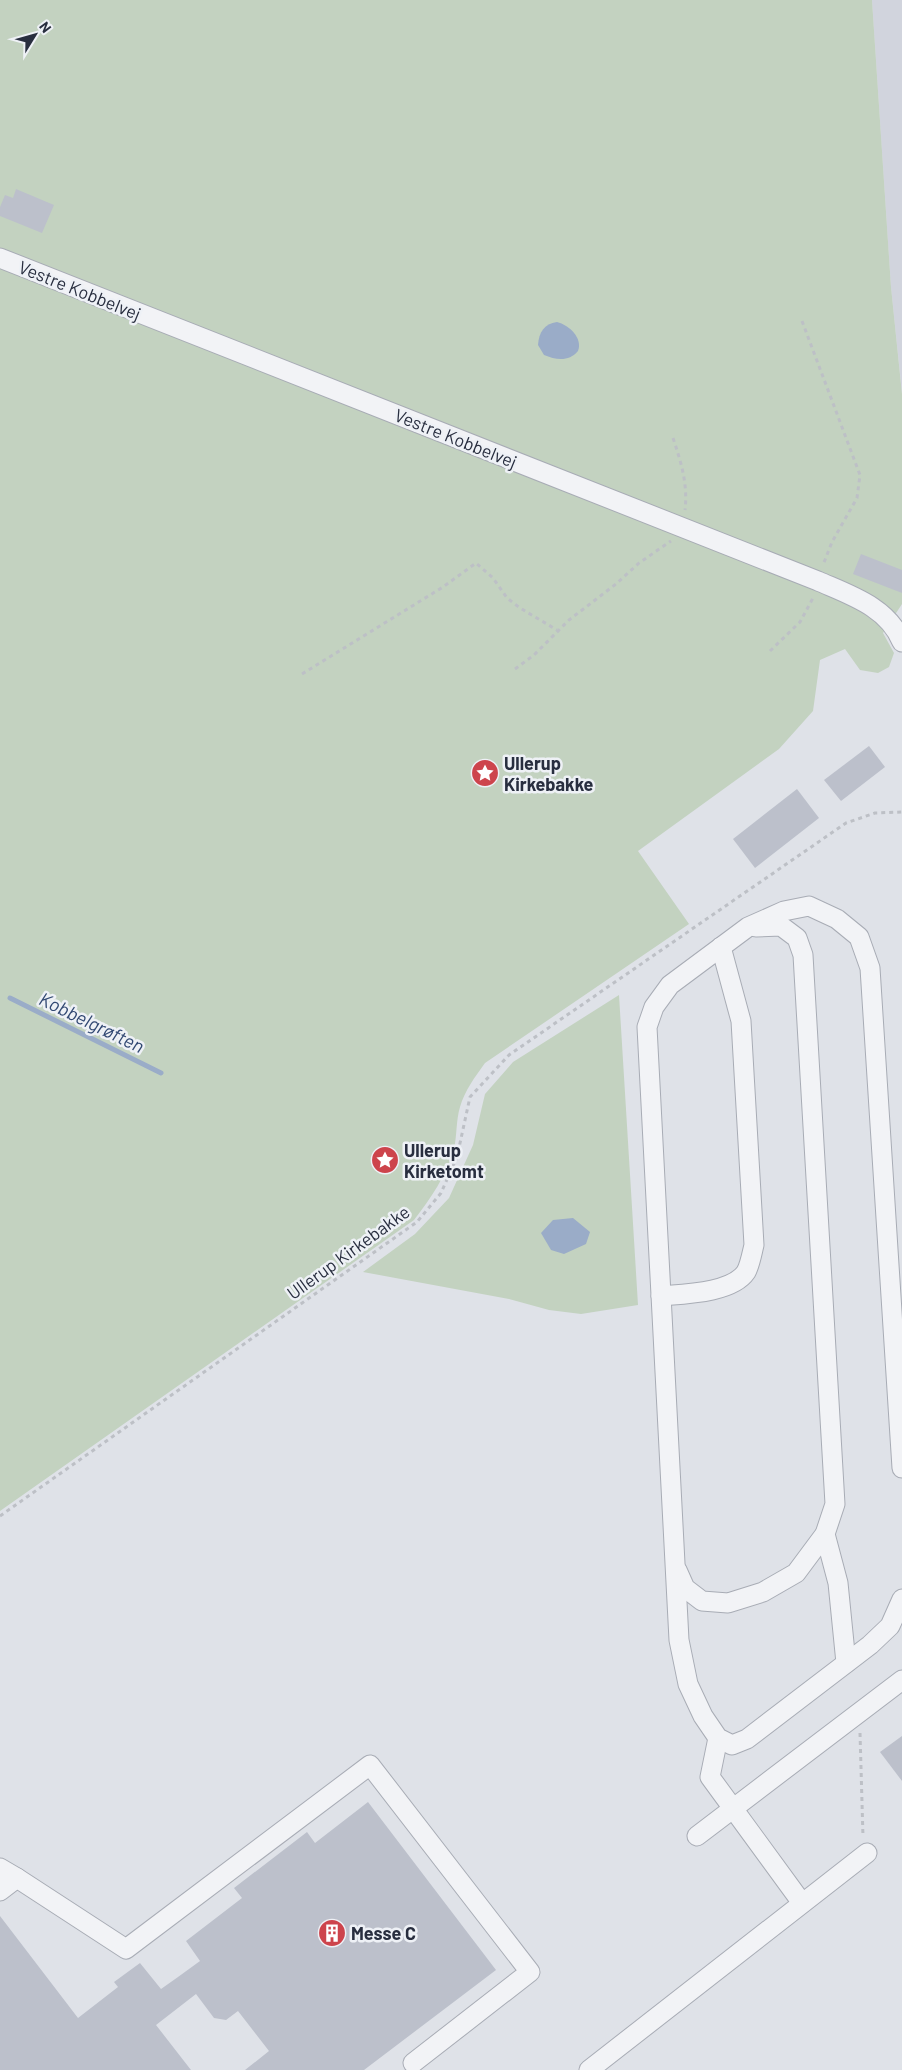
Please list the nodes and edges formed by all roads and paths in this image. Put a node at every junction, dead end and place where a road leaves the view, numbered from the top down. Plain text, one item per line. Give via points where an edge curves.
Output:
1 (0, 258) edge
2 (802, 322) dead end
3 (673, 438) dead end
4 (679, 526) junction
5 (818, 581) junction
6 (557, 630) junction
7 (901, 640) edge
8 (770, 651) dead end
9 (514, 669) dead end
10 (302, 674) dead end
11 (902, 812) edge
12 (748, 928) junction
13 (721, 947) junction
14 (661, 1296) junction
15 (902, 1468) edge
16 (0, 1516) edge
17 (825, 1534) junction
18 (676, 1568) junction
19 (902, 1599) edge
20 (846, 1663) junction
21 (902, 1680) edge
22 (860, 1713) junction
23 (718, 1738) junction
24 (732, 1809) junction
25 (697, 1836) dead end
26 (865, 1854) joint
27 (0, 1868) edge
28 (17, 1878) junction
29 (0, 1891) edge
30 (802, 1904) junction
31 (413, 2063) dead end
32 (589, 2070) edge

1 - 4 street, Vestre Kobbelvej
2 - 5 path via 861,481 857,498 832,542
3 - 4 path via 686,491 685,509
4 - 5 street, Vestre Kobbelvej
4 - 6 path via 667,545 639,563
5 - 7 street, Vestre Kobbelvej via 875,608
5 - 8 path via 810,607 800,622
6 - 9 path
6 - 10 path via 507,598 476,563
11 - 16 path, Ullerup Kirkebakke via 875,813 846,823 509,1056 470,1096 457,1157 441,1193 417,1222
12 - 13 street
12 - 15 street via 784,911 809,906 837,919 859,937 870,968
12 - 17 street via 780,926 797,938 803,955 836,1504
13 - 14 street via 670,985 654,1007 647,1027
13 - 14 street via 741,1022 754,1246 746,1272 727,1286
14 - 18 street
17 - 18 street via 796,1573 763,1592 728,1603 702,1601 685,1588
17 - 20 street via 838,1583
18 - 23 street via 679,1640 688,1684
19 - 20 street via 890,1626
20 - 23 street via 747,1739 732,1746
21 - 22 street
22 - 24 street
22 - 26 path
23 - 24 street via 710,1777
24 - 25 street
24 - 30 street
26 - 30 street
27 - 28 street
28 - 29 street
28 - 31 street via 126,1950 370,1765 530,1972
30 - 32 street

